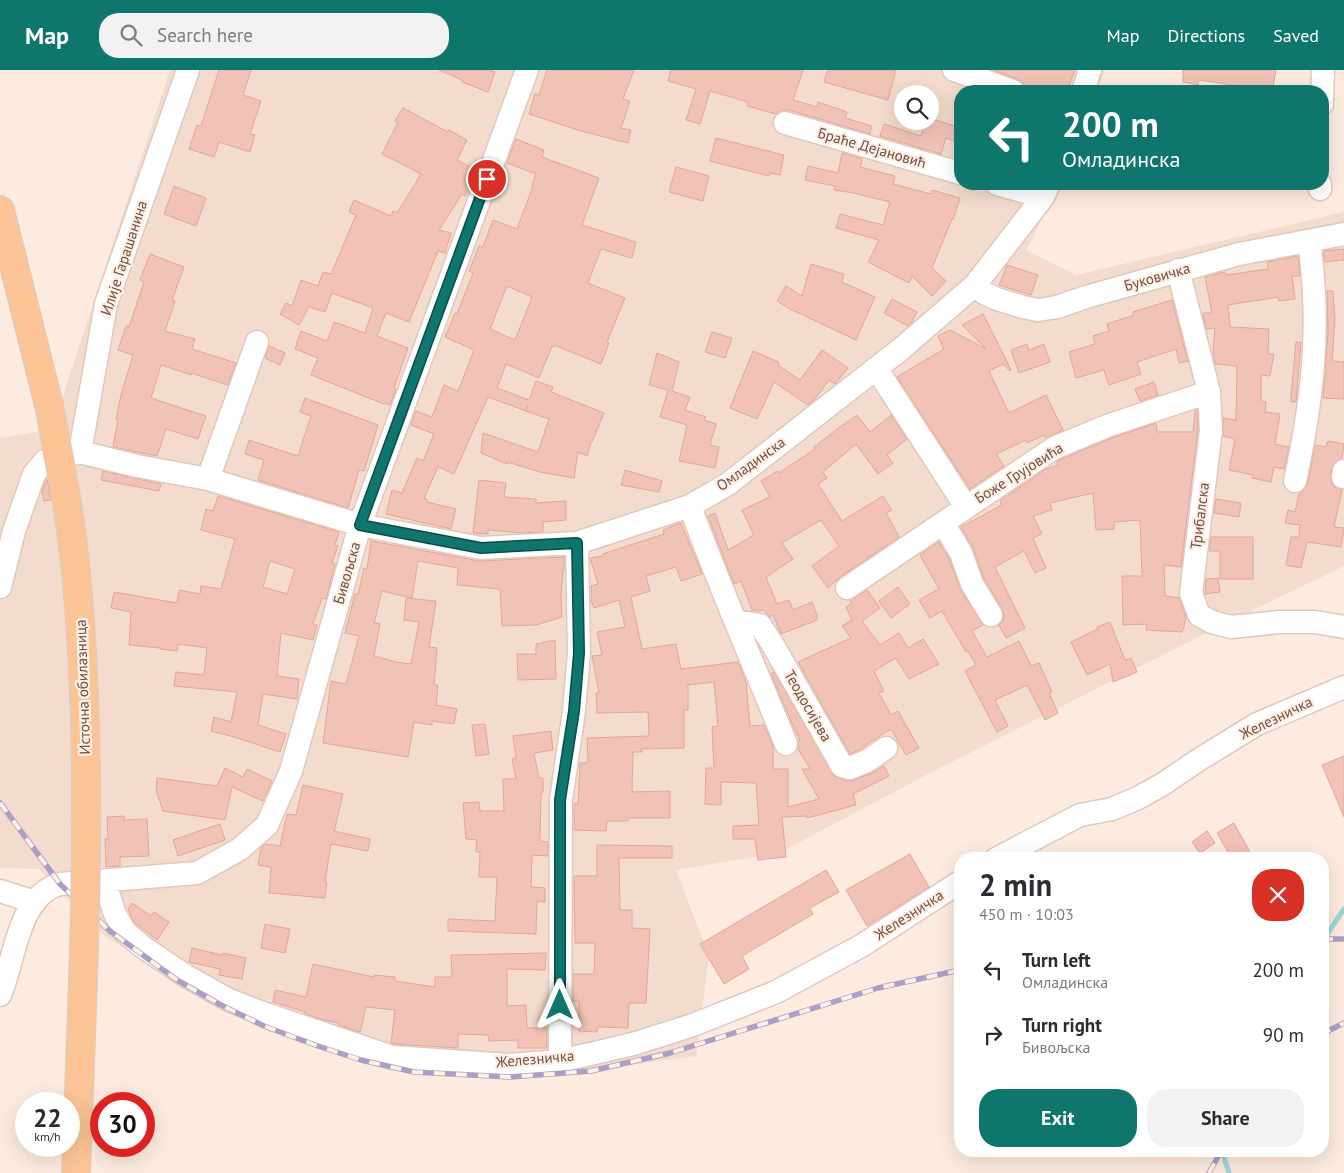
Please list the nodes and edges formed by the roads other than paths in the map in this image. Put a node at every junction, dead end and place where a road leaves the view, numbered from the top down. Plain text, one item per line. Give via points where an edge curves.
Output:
1 (188, 70) edge
2 (527, 70) edge
3 (954, 70) edge
4 (1090, 70) edge
5 (1324, 70) edge
6 (997, 85) edge
7 (1085, 85) edge
8 (1323, 85) edge
9 (785, 123) dead end
10 (954, 171) edge
11 (1046, 190) edge
12 (0, 210) edge
13 (1344, 234) edge
14 (1309, 241) junction
15 (1178, 270) junction
16 (975, 285) junction
17 (257, 342) dead end
18 (876, 368) junction
19 (1209, 392) junction
20 (80, 452) junction
21 (208, 479) junction
22 (1295, 481) dead end
23 (690, 506) junction
24 (966, 507) junction
25 (943, 523) junction
26 (360, 525) junction
27 (577, 543) junction
28 (0, 586) edge
29 (847, 588) dead end
30 (991, 614) dead end
31 (736, 620) junction
32 (1344, 627) edge
33 (1344, 687) edge
34 (786, 744) dead end
35 (886, 748) dead end
36 (1009, 852) edge
37 (104, 881) junction
38 (954, 886) edge
39 (0, 890) edge
40 (35, 902) junction
41 (0, 996) edge
42 (560, 1061) junction
43 (76, 1173) edge

1 - 20 street, Илије Гарашанина via 106,304
2 - 26 street, Бивољска
3 - 6 street
4 - 7 street
5 - 8 street
9 - 10 street, Браће Дејановић
11 - 16 street, Омладинска
12 - 43 main road, Источна обилазница, bridge via 49,405 76,571 85,705 85,876
13 - 14 street, Буковичка
14 - 15 street, Буковичка
14 - 22 street via 1316,302 1315,350 1309,410
15 - 16 street, Буковичка via 1038,310 997,300
15 - 19 street, Трибалска
16 - 18 street, Омладинска
17 - 21 street
18 - 23 street, Омладинска via 728,484
18 - 24 street
19 - 24 street, Боже Грујовића via 1107,426 1054,448
19 - 32 street, Трибалска via 1211,430 1191,593 1199,615 1232,627 1280,622 1315,622
20 - 21 street
20 - 28 street via 45,461 34,474 14,531
21 - 26 street
23 - 27 street, Омладинска
23 - 31 street, Теодосијева
24 - 25 street, Боже Грујовића
25 - 29 street, Боже Грујовића
25 - 30 street via 961,554 972,584
26 - 27 street, Омладинска via 481,548
26 - 37 street, Бивољска via 292,772 267,825 240,849 197,873
27 - 42 street via 579,653 560,800
31 - 34 street, Теодосијева
31 - 35 street, Теодосијева via 760,625 842,766 850,768
33 - 36 street, Железничка via 1256,724 1138,798 1112,809 1080,815
37 - 40 street, Бивољска via 52,886
37 - 42 street, Железничка via 125,932 186,976 257,1012 392,1057 509,1064
38 - 42 street, Железничка via 861,946 776,992 684,1028
39 - 40 street
40 - 41 street, Бивољска via 22,923

